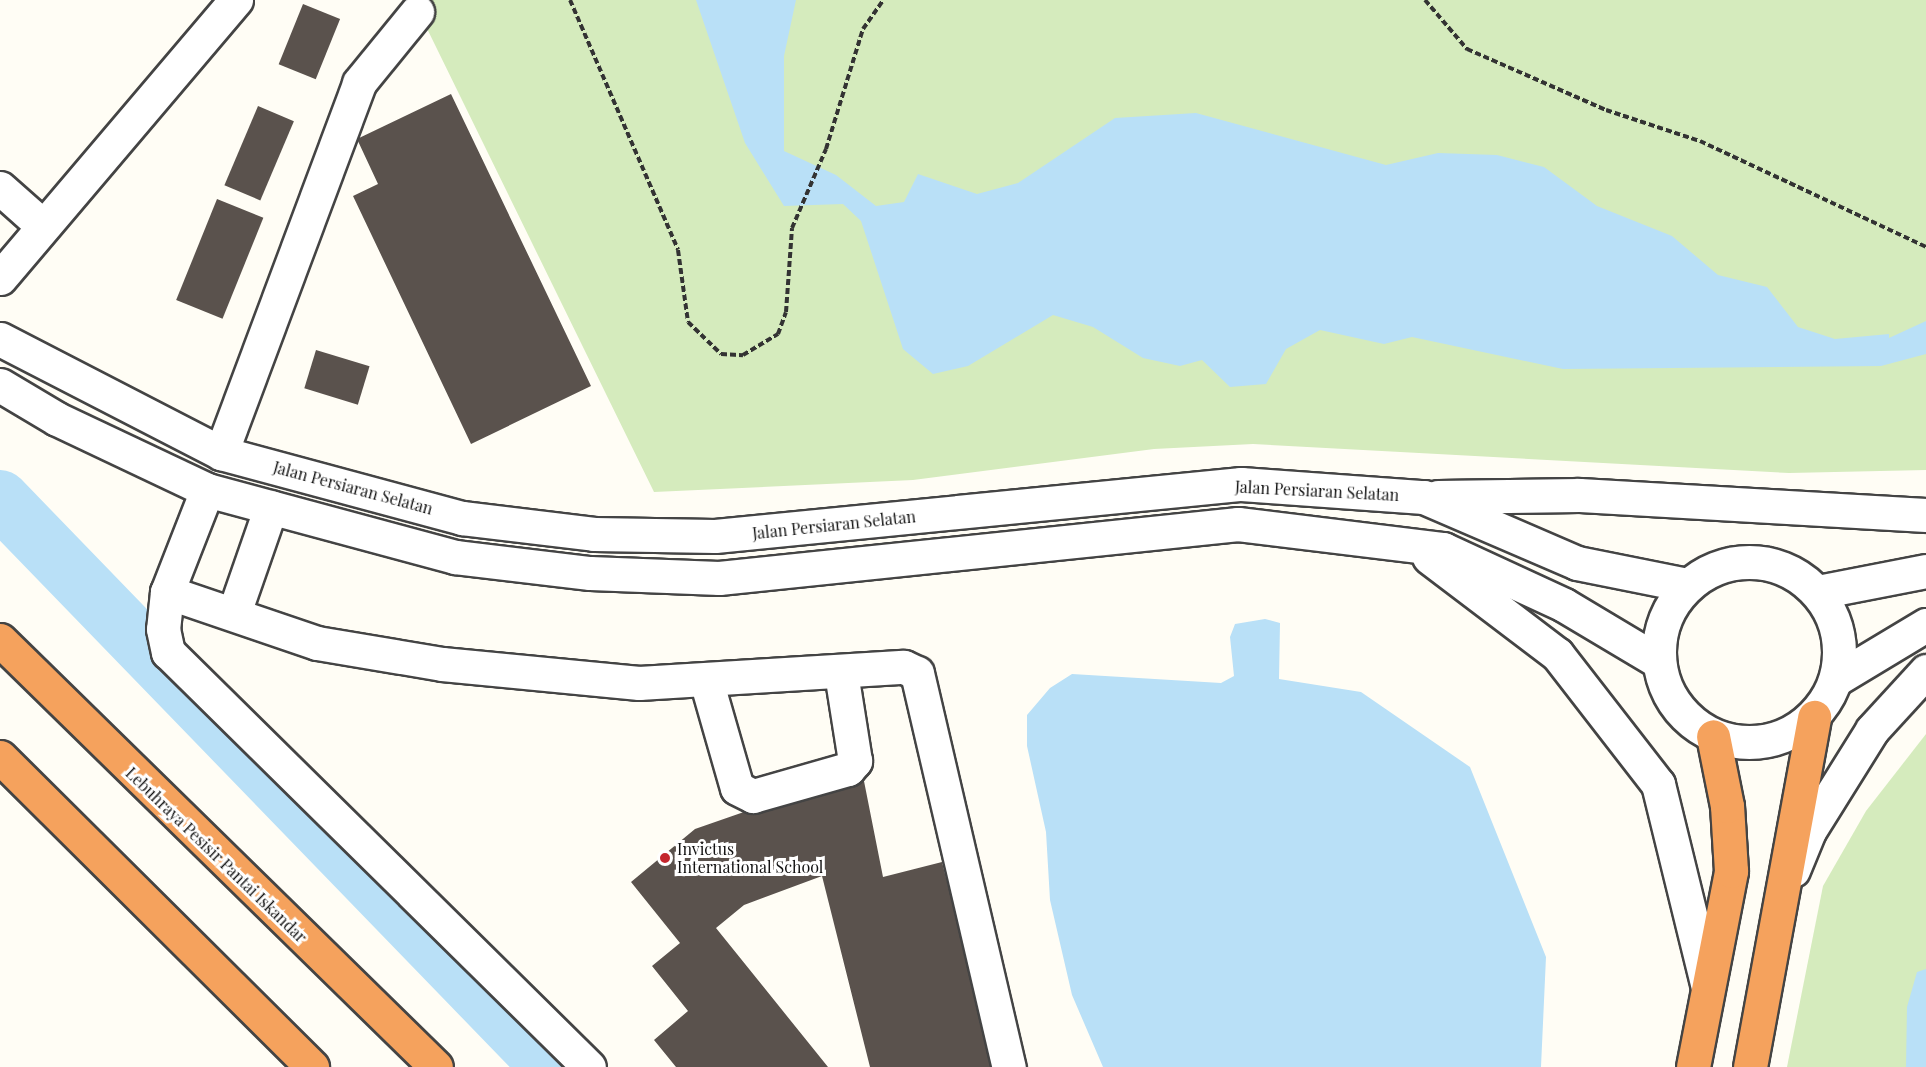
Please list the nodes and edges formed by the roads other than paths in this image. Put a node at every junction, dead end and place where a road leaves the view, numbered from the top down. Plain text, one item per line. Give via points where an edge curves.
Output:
1 (236, 0) edge
2 (417, 12) dead end
3 (0, 188) edge
4 (43, 226) junction
5 (0, 278) edge
6 (0, 339) edge
7 (0, 386) edge
8 (221, 453) junction
9 (207, 490) junction
10 (1424, 497) junction
11 (272, 507) junction
12 (1926, 515) edge
13 (1411, 543) junction
14 (1926, 571) edge
15 (1687, 585) junction
16 (167, 592) junction
17 (1818, 592) junction
18 (234, 613) junction
19 (1926, 625) edge
20 (0, 640) edge
21 (1658, 661) junction
22 (1926, 670) edge
23 (840, 673) junction
24 (1836, 679) junction
25 (706, 680) junction
26 (1814, 717) junction
27 (1713, 736) junction
28 (0, 757) edge
29 (1774, 913) junction
30 (1708, 987) junction
31 (312, 1067) edge
32 (436, 1067) edge
33 (589, 1067) edge
34 (1010, 1067) edge
35 (1693, 1067) edge
36 (1750, 1067) edge

1 - 4 street
2 - 8 street via 359,83
3 - 4 street
4 - 5 street
6 - 8 street, Jalan Persiaran Selatan
7 - 9 street via 57,419
8 - 10 street, Jalan Persiaran Selatan via 462,518 594,534 715,536 1241,484
9 - 11 street
9 - 16 street
10 - 12 street via 1580,495
10 - 15 street, Jalan Persiaran Selatan via 1577,563
11 - 13 street via 455,557 590,573 708,577 1238,524
11 - 18 street
13 - 21 street via 1443,549 1564,605
13 - 30 street via 1557,654 1658,784
14 - 17 street
15 - 17 street via 1721,564 1756,560 1790,570
15 - 21 street via 1664,617
16 - 18 street
16 - 33 street via 164,640 176,663
17 - 24 street via 1838,633
18 - 25 street via 317,643 442,664 639,683
19 - 24 street
20 - 32 highway, Lebuhraya Pesisir Pantai Iskandar
21 - 27 street via 1667,692 1686,718
22 - 29 street via 1866,740 1809,831
23 - 25 street
23 - 25 street via 855,761 848,769 753,796 737,788
23 - 34 street via 904,668 917,673
24 - 26 street
26 - 27 street via 1784,737 1766,741 1748,744
26 - 29 highway
27 - 30 highway via 1727,806 1731,871
28 - 31 highway
29 - 36 highway
30 - 35 highway

